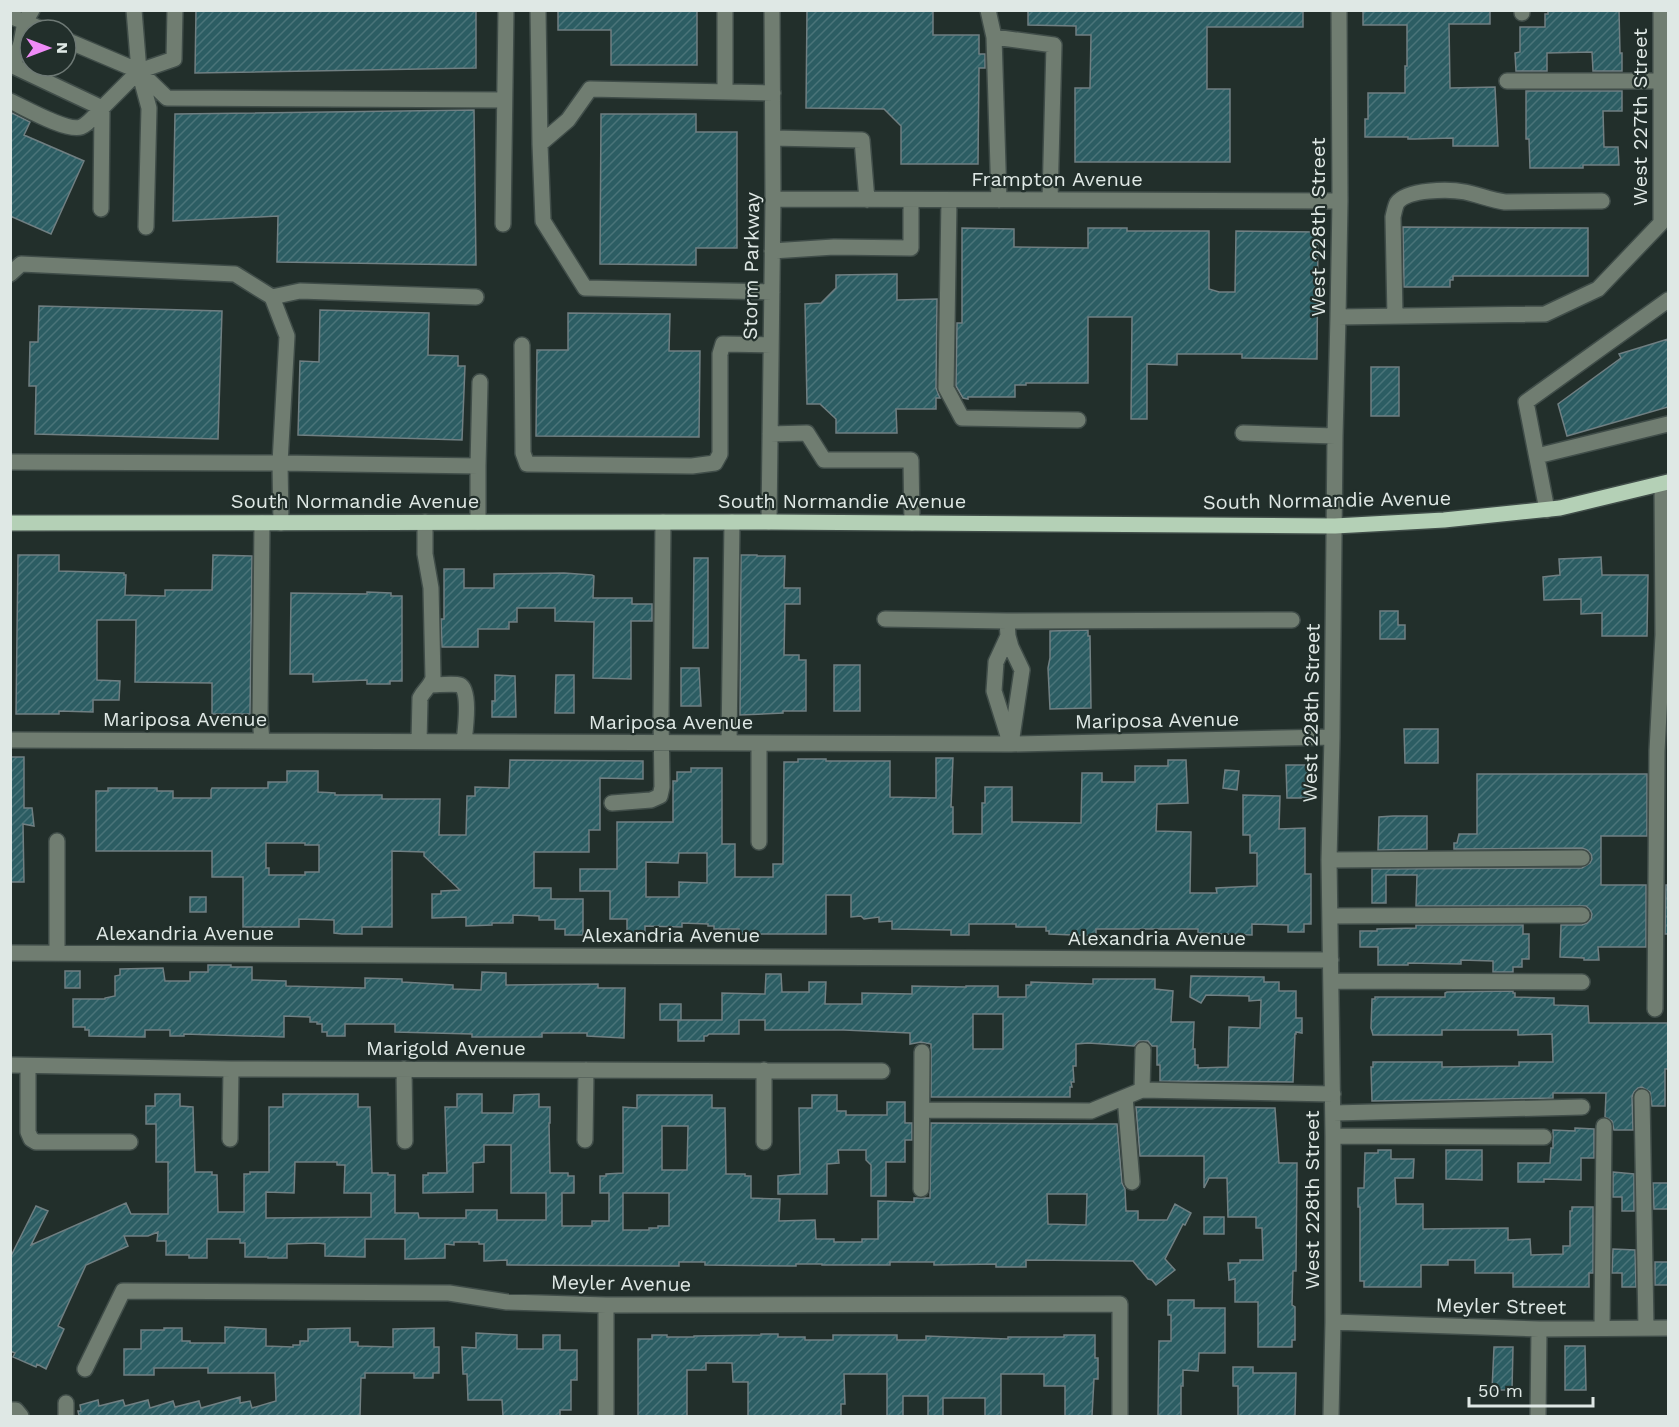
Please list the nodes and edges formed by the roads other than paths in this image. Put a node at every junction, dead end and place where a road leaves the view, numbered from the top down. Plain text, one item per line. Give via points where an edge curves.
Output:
1 (175, 10) edge
2 (506, 10) edge
3 (538, 10) edge
4 (725, 10) edge
5 (772, 10) edge
6 (988, 10) edge
7 (1339, 10) edge
8 (1661, 10) edge
9 (130, 12) edge
10 (22, 16) edge
11 (994, 36) junction
12 (78, 45) edge
13 (12, 66) edge
14 (139, 71) junction
15 (1507, 81) dead end
16 (1661, 81) junction
17 (725, 92) junction
18 (773, 93) junction
19 (504, 100) junction
20 (10, 102) edge
21 (102, 108) junction
22 (773, 138) junction
23 (540, 144) junction
24 (773, 199) junction
25 (867, 200) junction
26 (911, 200) junction
27 (950, 200) junction
28 (999, 200) junction
29 (1050, 200) junction
30 (1340, 201) junction
31 (1602, 201) dead end
32 (101, 209) dead end
33 (1663, 214) edge
34 (503, 224) dead end
35 (146, 227) dead end
36 (772, 252) junction
37 (10, 274) edge
38 (772, 292) junction
39 (272, 297) junction
40 (476, 297) dead end
41 (1668, 300) edge
42 (1395, 316) junction
43 (1338, 317) junction
44 (522, 345) dead end
45 (771, 345) junction
46 (480, 382) dead end
47 (1078, 420) dead end
48 (1668, 424) edge
49 (1243, 433) dead end
50 (770, 434) junction
51 (1335, 436) junction
52 (1537, 456) junction
53 (10, 462) edge
54 (280, 463) junction
55 (478, 466) junction
56 (1665, 483) edge
57 (1547, 510) junction
58 (425, 522) junction
59 (478, 522) junction
60 (663, 522) junction
61 (732, 522) junction
62 (769, 522) junction
63 (10, 523) edge
64 (262, 523) junction
65 (281, 523) junction
66 (912, 523) junction
67 (1335, 526) junction
68 (885, 619) dead end
69 (1292, 620) dead end
70 (1007, 628) junction
71 (431, 685) junction
72 (1332, 737) junction
73 (10, 740) edge
74 (262, 741) junction
75 (419, 742) junction
76 (464, 742) junction
77 (661, 743) junction
78 (729, 743) junction
79 (759, 743) junction
80 (1011, 744) junction
81 (612, 802) dead end
82 (57, 841) dead end
83 (759, 842) dead end
84 (1582, 858) dead end
85 (1329, 860) junction
86 (1582, 915) dead end
87 (1330, 916) junction
88 (10, 953) edge
89 (57, 953) junction
90 (1331, 960) junction
91 (1331, 981) junction
92 (1582, 982) dead end
93 (1655, 1009) dead end
94 (1143, 1050) dead end
95 (922, 1052) dead end
96 (10, 1065) edge
97 (28, 1066) junction
98 (231, 1069) junction
99 (404, 1069) junction
100 (586, 1070) junction
101 (764, 1070) junction
102 (882, 1071) dead end
103 (1142, 1090) junction
104 (1333, 1094) junction
105 (1125, 1097) junction
106 (1642, 1097) dead end
107 (1582, 1107) dead end
108 (922, 1110) junction
109 (1333, 1113) junction
110 (1604, 1126) dead end
111 (1333, 1136) junction
112 (1544, 1137) dead end
113 (230, 1139) dead end
114 (585, 1140) dead end
115 (405, 1141) dead end
116 (130, 1142) dead end
117 (764, 1142) dead end
118 (1132, 1182) dead end
119 (921, 1189) dead end
120 (606, 1305) junction
121 (1334, 1322) junction
122 (1602, 1328) junction
123 (1646, 1328) junction
124 (1668, 1328) edge
125 (1539, 1329) junction
126 (85, 1369) dead end
127 (10, 1410) edge
128 (21, 1416) edge
129 (606, 1416) edge
130 (1119, 1416) edge
131 (1331, 1416) edge
132 (1538, 1416) edge

1 - 14 street via 174,59
2 - 19 street
3 - 23 street
4 - 17 street
5 - 18 street, Storm Parkway
6 - 11 street
7 - 30 street, West 228th Street
8 - 16 street, West 227th Street
9 - 14 street
10 - 13 street via 21,43
11 - 28 street
11 - 29 street via 1054,45
12 - 14 street
13 - 21 street
14 - 19 street via 167,98
14 - 21 street
14 - 35 street via 149,108
15 - 16 street
16 - 33 street, West 227th Street
17 - 18 street
17 - 23 street via 591,89 568,120
18 - 22 street, Storm Parkway
19 - 34 street
20 - 21 street via 78,129
21 - 32 street
22 - 24 street, Storm Parkway
22 - 25 street via 862,140
23 - 38 street via 543,221 585,288
24 - 25 street, Frampton Avenue
24 - 36 street, Storm Parkway
25 - 26 street, Frampton Avenue
26 - 27 street, Frampton Avenue
26 - 36 street via 911,248 834,247
27 - 28 street, Frampton Avenue
27 - 47 street via 946,388 962,418
28 - 29 street, Frampton Avenue
29 - 30 street, Frampton Avenue
30 - 43 street, West 228th Street
31 - 42 street via 1505,202 1462,191 1408,196 1398,202 1393,217
33 - 42 street via 1598,289 1545,314
36 - 38 street, Storm Parkway
37 - 39 street via 21,264 235,274
38 - 45 street, Storm Parkway
39 - 40 street via 300,291
39 - 54 street via 287,336
41 - 52 street via 1526,402
42 - 43 street
43 - 51 street, West 228th Street
44 - 45 street via 523,453 527,464 692,466 715,463 720,454 723,345
45 - 50 street, Storm Parkway
46 - 55 street
48 - 52 street
49 - 51 street
50 - 62 street, Storm Parkway
50 - 66 street via 807,433 824,460 911,460
51 - 67 street, West 228th Street
52 - 57 street
53 - 54 street
54 - 55 street
54 - 65 street
55 - 59 street
56 - 57 main road, South Normandie Avenue
56 - 93 street
57 - 67 main road, South Normandie Avenue
58 - 59 main road, South Normandie Avenue
58 - 65 main road, South Normandie Avenue
58 - 71 street via 431,588
59 - 60 main road, South Normandie Avenue
60 - 61 main road, South Normandie Avenue
60 - 77 street
61 - 62 main road, South Normandie Avenue
61 - 78 street
62 - 66 main road, South Normandie Avenue
63 - 64 main road, South Normandie Avenue
64 - 65 main road, South Normandie Avenue
64 - 74 street
66 - 67 main road, South Normandie Avenue
67 - 72 street, West 228th Street
68 - 70 street
69 - 70 street
70 - 80 street via 1022,670
70 - 80 street via 996,662 994,690
71 - 75 street via 420,698
71 - 76 street via 460,685 464,689
72 - 80 street, Mariposa Avenue
72 - 85 street, West 228th Street
73 - 74 street, Mariposa Avenue
74 - 75 street, Mariposa Avenue
75 - 76 street, Mariposa Avenue
76 - 77 street, Mariposa Avenue
77 - 78 street, Mariposa Avenue
77 - 81 street via 660,796
78 - 79 street, Mariposa Avenue
79 - 80 street, Mariposa Avenue
79 - 83 street
82 - 89 street
84 - 85 street
85 - 87 street, West 228th Street
86 - 87 street
87 - 90 street, West 228th Street
88 - 89 street, Alexandria Avenue
89 - 90 street, Alexandria Avenue
90 - 91 street, West 228th Street
91 - 92 street
91 - 104 street, West 228th Street
94 - 103 street
95 - 108 street
96 - 97 street, Marigold Avenue
97 - 98 street, Marigold Avenue
97 - 116 street via 31,1139
98 - 99 street, Marigold Avenue
98 - 113 street
99 - 100 street, Marigold Avenue
99 - 115 street
100 - 101 street, Marigold Avenue
100 - 114 street
101 - 102 street, Marigold Avenue
101 - 117 street
103 - 104 street
103 - 105 street
104 - 109 street, West 228th Street
105 - 108 street via 1091,1112
105 - 118 street
106 - 123 street
107 - 109 street
108 - 119 street
109 - 111 street, West 228th Street
110 - 122 street
111 - 112 street
111 - 121 street, West 228th Street
120 - 126 street, Meyler Avenue via 507,1302 449,1293 123,1291
120 - 129 street
120 - 130 street, Meyler Avenue via 1119,1304
121 - 125 street, Meyler Street
121 - 131 street, West 228th Street
122 - 123 street, Meyler Street
122 - 125 street, Meyler Street
123 - 124 street, Meyler Street
125 - 132 street
127 - 128 street

